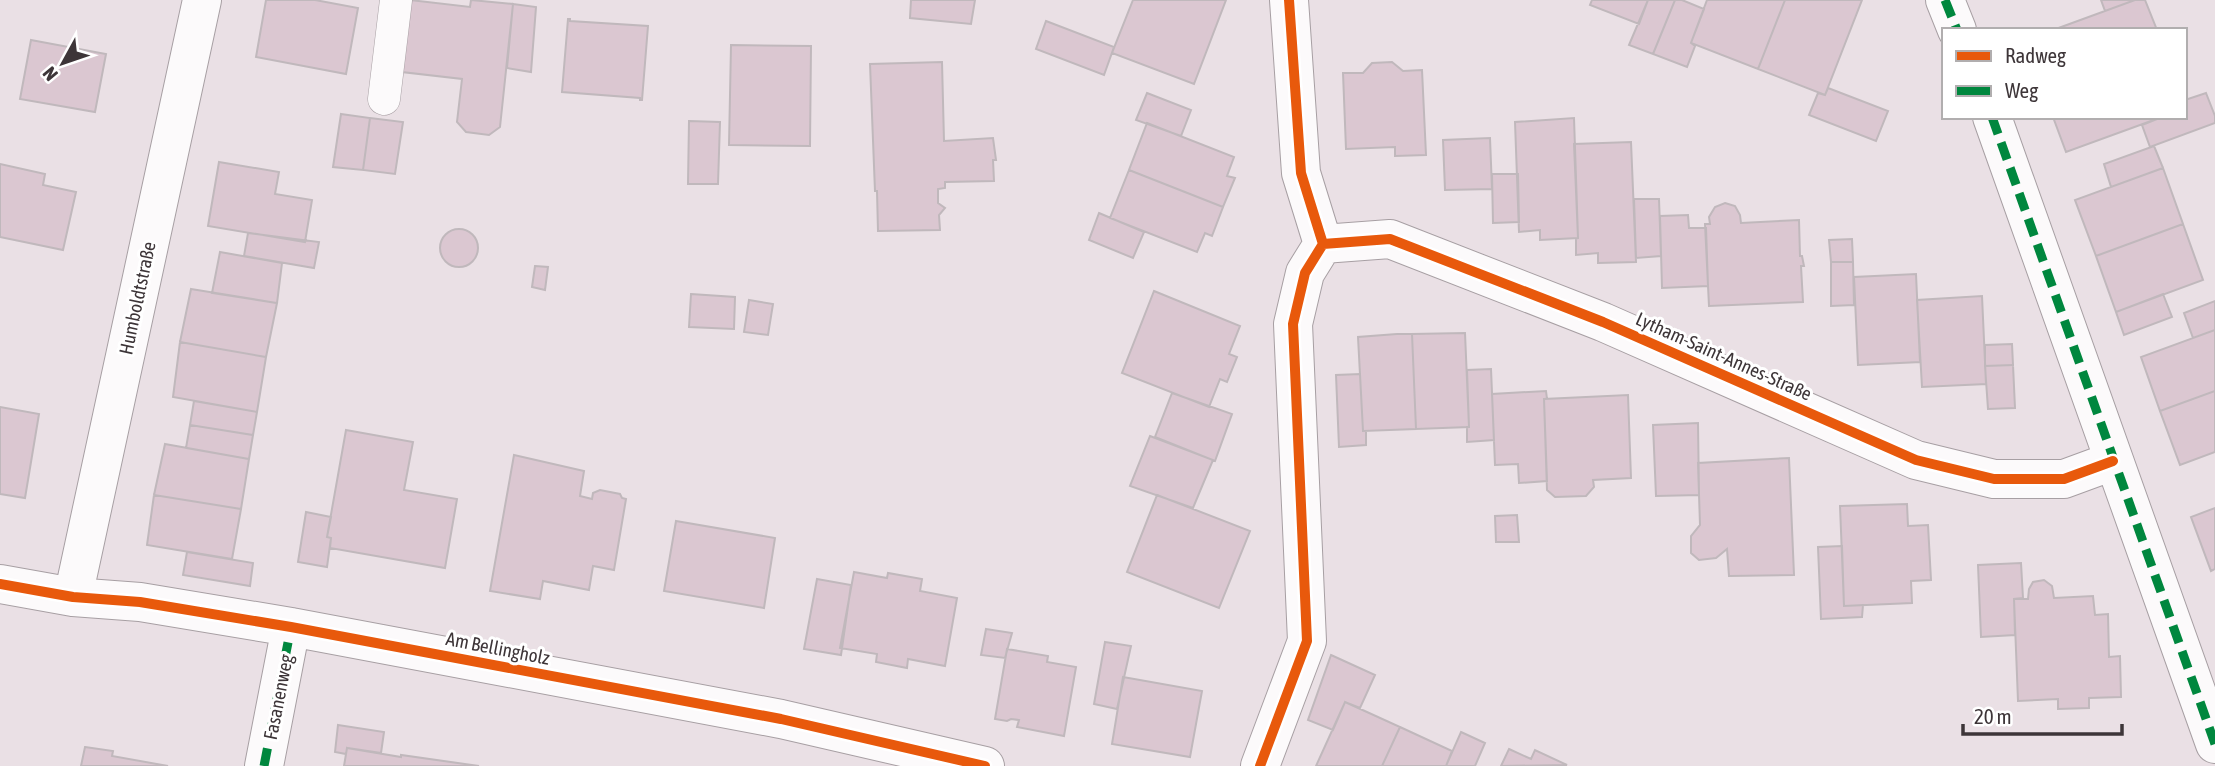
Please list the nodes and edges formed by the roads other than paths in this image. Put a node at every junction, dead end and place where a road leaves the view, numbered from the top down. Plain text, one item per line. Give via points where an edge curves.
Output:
1 (202, 0) edge
2 (396, 0) edge
3 (1289, 0) edge
4 (1945, 0) edge
5 (1956, 28) edge
6 (384, 99) dead end
7 (1993, 119) edge
8 (1323, 244) junction
9 (2113, 461) junction
10 (0, 584) edge
11 (73, 597) junction
12 (292, 627) junction
13 (2215, 744) edge
14 (264, 766) edge
15 (985, 766) edge
16 (1260, 766) edge

1 - 11 street, Humboldtstraße
2 - 6 lane
3 - 8 street via 1301,173
4 - 5 street
7 - 9 street
8 - 9 street, Lytham-Saint-Annes-Straße via 1390,239 1603,322 1916,460 1994,479 2064,479
8 - 16 street via 1305,273 1293,324 1307,641
9 - 13 street
10 - 11 street, Am Bellingholz
11 - 12 street, Am Bellingholz
12 - 14 street, Fasanenweg
12 - 15 street, Am Bellingholz via 780,719

